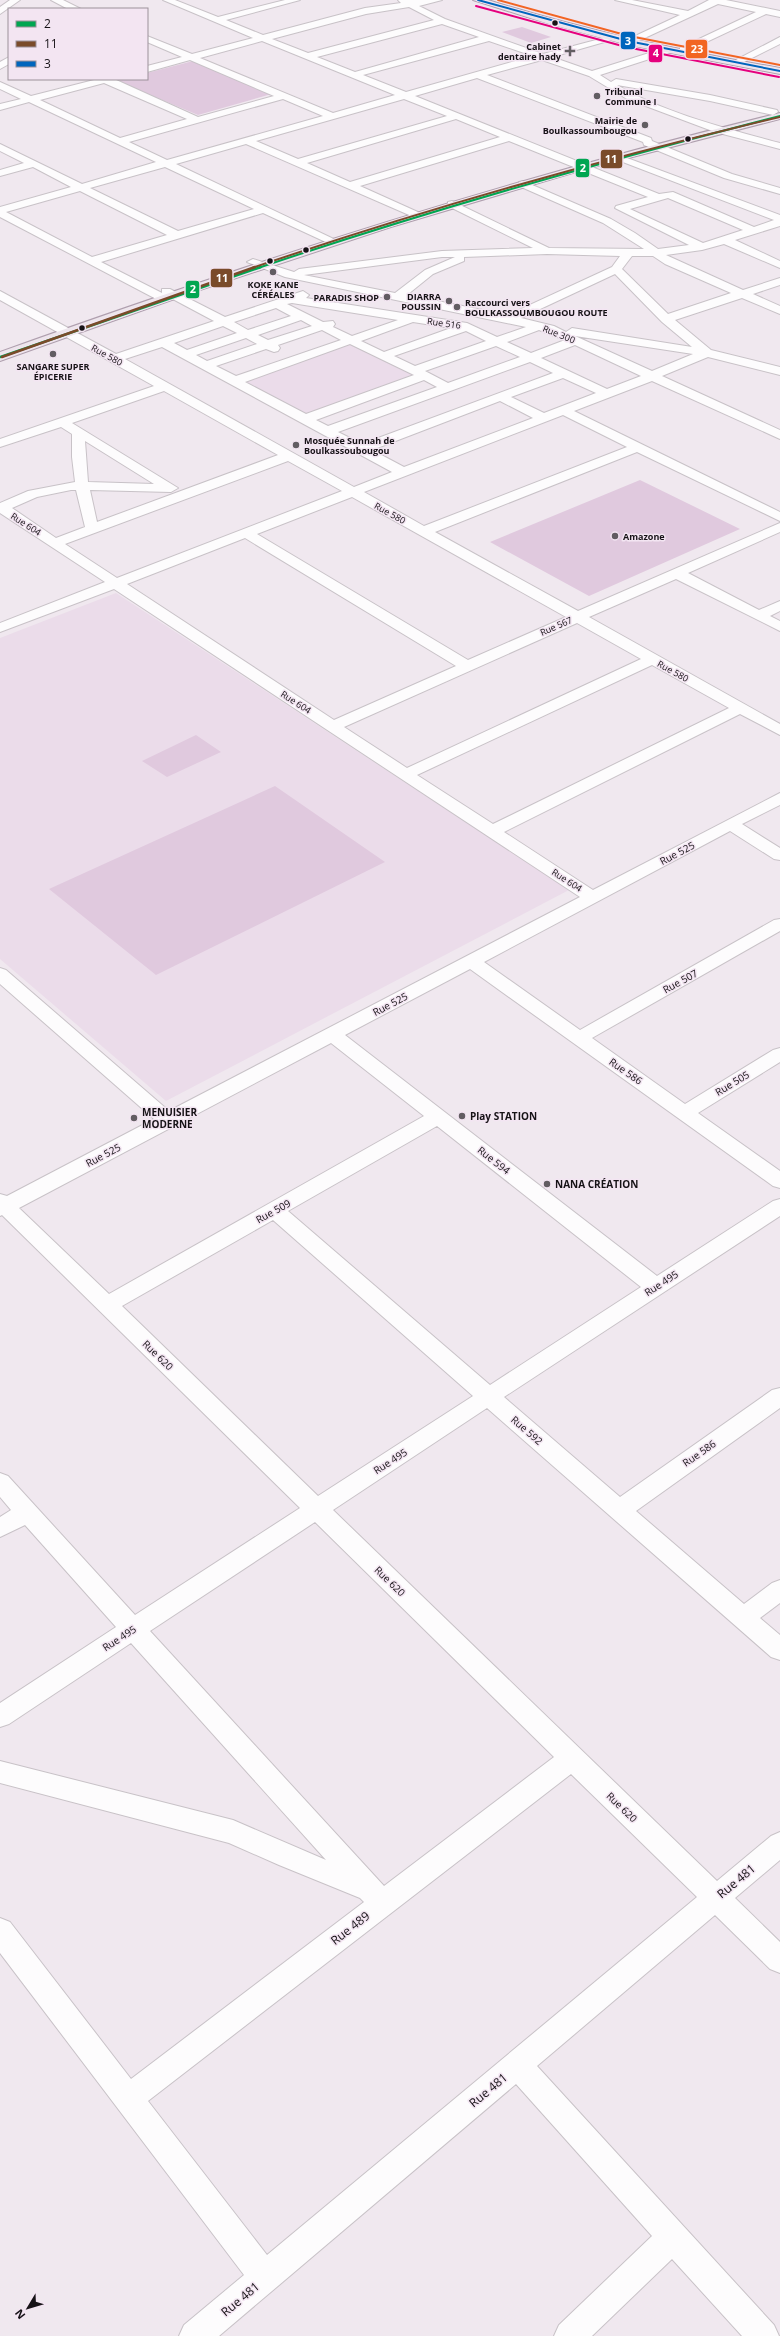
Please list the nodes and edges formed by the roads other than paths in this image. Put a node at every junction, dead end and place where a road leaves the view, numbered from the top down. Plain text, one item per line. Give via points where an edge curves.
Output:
1 (16, 0) edge
2 (55, 0) edge
3 (190, 0) edge
4 (296, 0) edge
5 (438, 0) edge
6 (478, 0) edge
7 (494, 0) edge
8 (620, 0) edge
9 (715, 0) edge
10 (171, 2) edge
11 (406, 2) edge
12 (76, 7) edge
13 (2, 8) edge
14 (765, 11) junction
15 (688, 14) junction
16 (780, 14) edge
17 (217, 20) junction
18 (442, 21) junction
19 (491, 37) junction
20 (612, 37) junction
21 (148, 39) edge
22 (265, 39) junction
23 (636, 39) junction
24 (780, 40) edge
25 (668, 50) junction
26 (683, 50) junction
27 (308, 56) junction
28 (543, 56) junction
29 (192, 58) junction
30 (739, 61) junction
31 (780, 68) edge
32 (148, 69) edge
33 (780, 71) edge
34 (592, 74) junction
35 (354, 75) junction
36 (478, 75) junction
37 (102, 80) edge
38 (108, 80) edge
39 (603, 80) junction
40 (0, 85) edge
41 (406, 95) junction
42 (284, 96) junction
43 (30, 99) junction
44 (0, 107) edge
45 (778, 113) edge
46 (332, 116) junction
47 (457, 116) junction
48 (197, 120) junction
49 (715, 129) junction
50 (511, 137) junction
51 (246, 140) junction
52 (120, 141) junction
53 (651, 143) junction
54 (780, 146) edge
55 (0, 147) edge
56 (612, 155) junction
57 (166, 163) junction
58 (296, 163) junction
59 (33, 164) junction
60 (579, 165) junction
61 (0, 173) edge
62 (523, 184) junction
63 (349, 186) junction
64 (80, 187) junction
65 (780, 191) edge
66 (658, 197) junction
67 (452, 204) junction
68 (264, 209) junction
69 (0, 210) edge
70 (0, 213) edge
71 (411, 213) junction
72 (780, 219) edge
73 (780, 222) edge
74 (756, 230) junction
75 (177, 235) junction
76 (774, 236) dead end
77 (330, 239) junction
78 (725, 240) junction
79 (702, 246) junction
80 (547, 251) junction
81 (476, 252) junction
82 (630, 252) junction
83 (653, 252) junction
84 (91, 261) junction
85 (257, 264) junction
86 (780, 265) edge
87 (616, 269) junction
88 (285, 274) junction
89 (780, 281) edge
90 (333, 285) junction
91 (742, 294) junction
92 (0, 295) edge
93 (165, 295) junction
94 (397, 297) junction
95 (291, 299) junction
96 (277, 304) junction
97 (780, 310) edge
98 (365, 312) junction
99 (302, 316) junction
100 (498, 316) junction
101 (511, 318) junction
102 (412, 319) junction
103 (666, 319) junction
104 (224, 322) junction
105 (322, 326) junction
106 (466, 327) junction
107 (545, 328) junction
108 (64, 331) junction
109 (248, 334) junction
110 (350, 340) junction
111 (497, 341) junction
112 (575, 341) junction
113 (163, 342) junction
114 (268, 344) junction
115 (0, 351) edge
116 (707, 353) junction
117 (186, 354) junction
118 (383, 356) junction
119 (530, 357) junction
120 (0, 358) edge
121 (114, 359) junction
122 (295, 359) junction
123 (206, 365) junction
124 (780, 371) edge
125 (564, 373) junction
126 (419, 374) junction
127 (652, 376) junction
128 (235, 381) junction
129 (164, 387) junction
130 (447, 387) junction
131 (607, 394) junction
132 (501, 397) junction
133 (408, 402) junction
134 (563, 410) junction
135 (544, 418) junction
136 (305, 419) junction
137 (443, 419) junction
138 (62, 422) junction
139 (328, 431) junction
140 (79, 432) junction
141 (780, 435) edge
142 (0, 443) edge
143 (638, 447) junction
144 (361, 449) junction
145 (289, 456) junction
146 (403, 472) junction
147 (82, 486) junction
148 (171, 488) junction
149 (353, 492) junction
150 (183, 495) junction
151 (1, 507) edge
152 (780, 517) edge
153 (780, 527) edge
154 (92, 529) junction
155 (424, 531) junction
156 (246, 533) junction
157 (54, 543) junction
158 (676, 573) junction
159 (116, 583) junction
160 (780, 605) edge
161 (758, 616) junction
162 (577, 617) junction
163 (780, 627) edge
164 (0, 628) edge
165 (653, 659) junction
166 (467, 666) junction
167 (741, 708) junction
168 (333, 726) junction
169 (780, 730) edge
170 (406, 774) junction
171 (780, 798) edge
172 (730, 824) junction
173 (492, 831) junction
174 (780, 855) edge
175 (592, 897) junction
176 (780, 924) edge
177 (471, 961) junction
178 (0, 974) edge
179 (332, 1034) junction
180 (579, 1038) junction
181 (780, 1054) edge
182 (684, 1112) junction
183 (438, 1117) junction
184 (168, 1121) junction
185 (780, 1181) edge
186 (2, 1205) edge
187 (780, 1206) edge
188 (274, 1210) junction
189 (656, 1287) junction
190 (107, 1305) junction
191 (780, 1396) edge
192 (488, 1397) junction
193 (0, 1482) edge
194 (316, 1509) junction
195 (619, 1510) junction
196 (27, 1512) junction
197 (0, 1528) edge
198 (780, 1590) edge
199 (743, 1618) junction
200 (133, 1629) junction
201 (780, 1650) edge
202 (0, 1716) edge
203 (572, 1758) junction
204 (0, 1772) edge
205 (780, 1844) edge
206 (376, 1896) junction
207 (716, 1898) junction
208 (0, 1931) edge
209 (780, 1960) edge
210 (517, 2065) junction
211 (128, 2099) junction
212 (674, 2237) junction
213 (265, 2277) junction
214 (195, 2336) edge
215 (570, 2336) edge
216 (763, 2336) edge

1 - 13 street
2 - 12 street
3 - 10 street
4 - 17 street
5 - 11 street
6 - 20 main road
7 - 23 main road
8 - 15 street
9 - 14 street
9 - 15 street
10 - 17 street
11 - 18 street
11 - 22 street
14 - 16 street
14 - 26 street
15 - 23 street
17 - 22 street
18 - 19 street
18 - 27 street
19 - 28 street
19 - 35 street
20 - 25 main road
20 - 28 street
21 - 29 street
22 - 27 street
22 - 29 street
23 - 26 main road
24 - 30 street
25 - 33 main road
25 - 34 street
26 - 30 main road
27 - 35 street
28 - 34 street
28 - 36 street
29 - 32 street
29 - 42 street
30 - 31 main road
34 - 39 street
35 - 41 street
36 - 41 street
36 - 53 street
37 - 43 street
38 - 48 street
39 - 45 street via 710,98
39 - 49 street via 630,97
40 - 43 street
41 - 46 street
41 - 47 street
42 - 46 street
42 - 48 street
43 - 44 street
43 - 52 street
45 - 49 main road
46 - 51 street
47 - 50 street
47 - 58 street
48 - 52 street
49 - 53 main road
49 - 54 street
50 - 60 street
50 - 63 street
51 - 57 street
51 - 58 street
52 - 57 street
53 - 56 main road
53 - 65 street via 728,176
55 - 59 street
56 - 60 main road
56 - 72 street
57 - 64 street
57 - 68 street
58 - 63 street
59 - 61 street
59 - 64 street
60 - 62 main road
60 - 66 street
60 - 71 main road
62 - 67 main road
62 - 83 street via 618,226 646,244
63 - 71 street
64 - 69 street
64 - 75 street
66 - 74 street via 669,194
66 - 79 street via 620,208
67 - 71 main road
67 - 80 street
68 - 75 street
68 - 77 street
70 - 84 street
71 - 77 main road
73 - 74 street
74 - 76 street
74 - 78 street
75 - 84 street
77 - 85 main road
78 - 79 street
78 - 86 street
79 - 83 street
80 - 81 street
80 - 82 street
81 - 88 street
81 - 94 street via 429,272
82 - 83 street
82 - 87 street
83 - 91 street via 669,262
84 - 93 street
85 - 88 street, Rue 300
85 - 93 main road
87 - 101 street
87 - 103 street
88 - 90 street, Rue 300
89 - 91 street
90 - 94 street, Rue 300
90 - 95 street
91 - 97 street
91 - 103 street
92 - 108 street, Rue 580
93 - 104 street
93 - 108 main road
94 - 100 street, Rue 300
95 - 96 street
95 - 98 street, Rue 516
96 - 99 street
96 - 104 street
98 - 102 street, Rue 516
98 - 105 street
99 - 105 street
99 - 109 street
100 - 101 street, Rue 300
100 - 106 street
101 - 107 street, Rue 300
102 - 106 street, Rue 516
102 - 110 street
103 - 116 street
104 - 109 street
104 - 113 street
105 - 110 street
105 - 114 street
106 - 111 street, Rue 516
106 - 118 street
107 - 111 street
107 - 112 street, Rue 300
107 - 116 street
108 - 115 main road
108 - 120 main road
108 - 121 street, Rue 580
109 - 114 street
109 - 117 street
110 - 118 street
110 - 122 street
111 - 119 street, Rue 516
111 - 126 street
112 - 119 street
112 - 127 street, Rue 300
113 - 117 street
113 - 121 street
114 - 122 street
114 - 123 street
116 - 124 street
116 - 127 street
117 - 123 street
118 - 126 street
119 - 125 street, Rue 516
119 - 130 street
121 - 129 street, Rue 580
122 - 128 street
123 - 128 street
125 - 131 street, Rue 516
125 - 132 street
126 - 130 street
126 - 136 street
127 - 131 street
127 - 141 street, Rue 300
128 - 136 street
129 - 138 street
129 - 145 street, Rue 580
130 - 133 street
131 - 134 street
132 - 135 street
132 - 137 street
133 - 137 street
133 - 139 street
134 - 135 street
134 - 143 street
135 - 146 street
136 - 139 street
137 - 144 street
138 - 140 street
138 - 142 street
139 - 144 street
140 - 147 street via 77,449
140 - 148 street
143 - 152 street
143 - 155 street
144 - 146 street
145 - 149 street, Rue 580
145 - 150 street
146 - 149 street
147 - 148 street
147 - 151 street via 55,488
147 - 154 street
148 - 150 street
149 - 155 street, Rue 580
149 - 156 street
150 - 154 street
151 - 157 street, Rue 604
153 - 158 street, Rue 567
154 - 157 street
155 - 162 street, Rue 580
156 - 159 street
156 - 166 street
157 - 159 street, Rue 604
158 - 161 street
158 - 162 street, Rue 567
159 - 164 street
159 - 168 street, Rue 604
160 - 161 street
161 - 163 street
162 - 165 street, Rue 580
162 - 166 street, Rue 567
165 - 167 street, Rue 580
165 - 170 street
166 - 168 street, Rue 567
167 - 169 street, Rue 580
167 - 173 street
168 - 170 street, Rue 604
170 - 173 street, Rue 604
171 - 172 street, Rue 525
172 - 174 street
172 - 175 street, Rue 525
173 - 175 street, Rue 604
175 - 177 street, Rue 525
176 - 180 street, Rue 507
177 - 179 street, Rue 525
177 - 180 street, Rue 586
178 - 184 street
179 - 183 street, Rue 594
179 - 184 street, Rue 525
180 - 182 street, Rue 586
181 - 182 street, Rue 505
182 - 185 street, Rue 586
183 - 188 street, Rue 509
183 - 189 street, Rue 594
184 - 186 street, Rue 525
186 - 190 street, Rue 620
187 - 189 street, Rue 495
188 - 190 street, Rue 509
188 - 192 street, Rue 592
189 - 192 street, Rue 495
190 - 194 street, Rue 620
191 - 195 street, Rue 586
192 - 194 street, Rue 495
192 - 195 street, Rue 592
193 - 196 street
194 - 200 street, Rue 495
194 - 203 street, Rue 620
195 - 199 street, Rue 592
196 - 197 street
196 - 200 street
198 - 199 street
199 - 201 street, Rue 592
200 - 202 street, Rue 495
200 - 206 street
203 - 206 street, Rue 489
203 - 207 street, Rue 620
204 - 206 street via 233,1832
205 - 207 street, Rue 481
206 - 211 street, Rue 489
207 - 209 street, Rue 620
207 - 210 street, Rue 481
208 - 211 street
210 - 212 street
210 - 213 street, Rue 481
211 - 213 street
212 - 215 street
212 - 216 street
213 - 214 street, Rue 481

